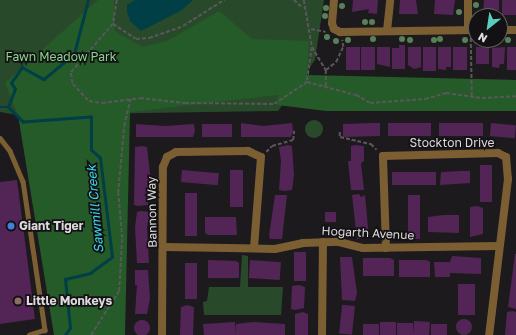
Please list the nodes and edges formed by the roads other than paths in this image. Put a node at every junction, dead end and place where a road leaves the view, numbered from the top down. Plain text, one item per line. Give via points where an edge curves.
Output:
1 (334, 0) edge
2 (390, 0) edge
3 (468, 30) edge
4 (387, 31) junction
5 (0, 138) edge
6 (323, 242) junction
7 (498, 246) junction
8 (165, 247) junction
9 (254, 248) junction
10 (386, 248) junction
11 (30, 335) edge
12 (162, 335) edge
13 (322, 335) edge
14 (490, 335) edge

1 - 4 street via 338,30
2 - 4 street
3 - 4 street
5 - 11 lane via 10,151 23,181 45,330
6 - 9 street, Hogarth Avenue via 275,249
6 - 10 street, Hogarth Avenue
6 - 13 street
7 - 10 street, Hogarth Avenue
7 - 10 street, Stockton Drive via 508,179 506,157 487,153 383,156
7 - 14 street, Stockton Drive
8 - 9 street, Hogarth Avenue
8 - 9 street, Bannon Way via 163,167 167,157 176,152 248,151 261,157
8 - 12 street, Bannon Way

